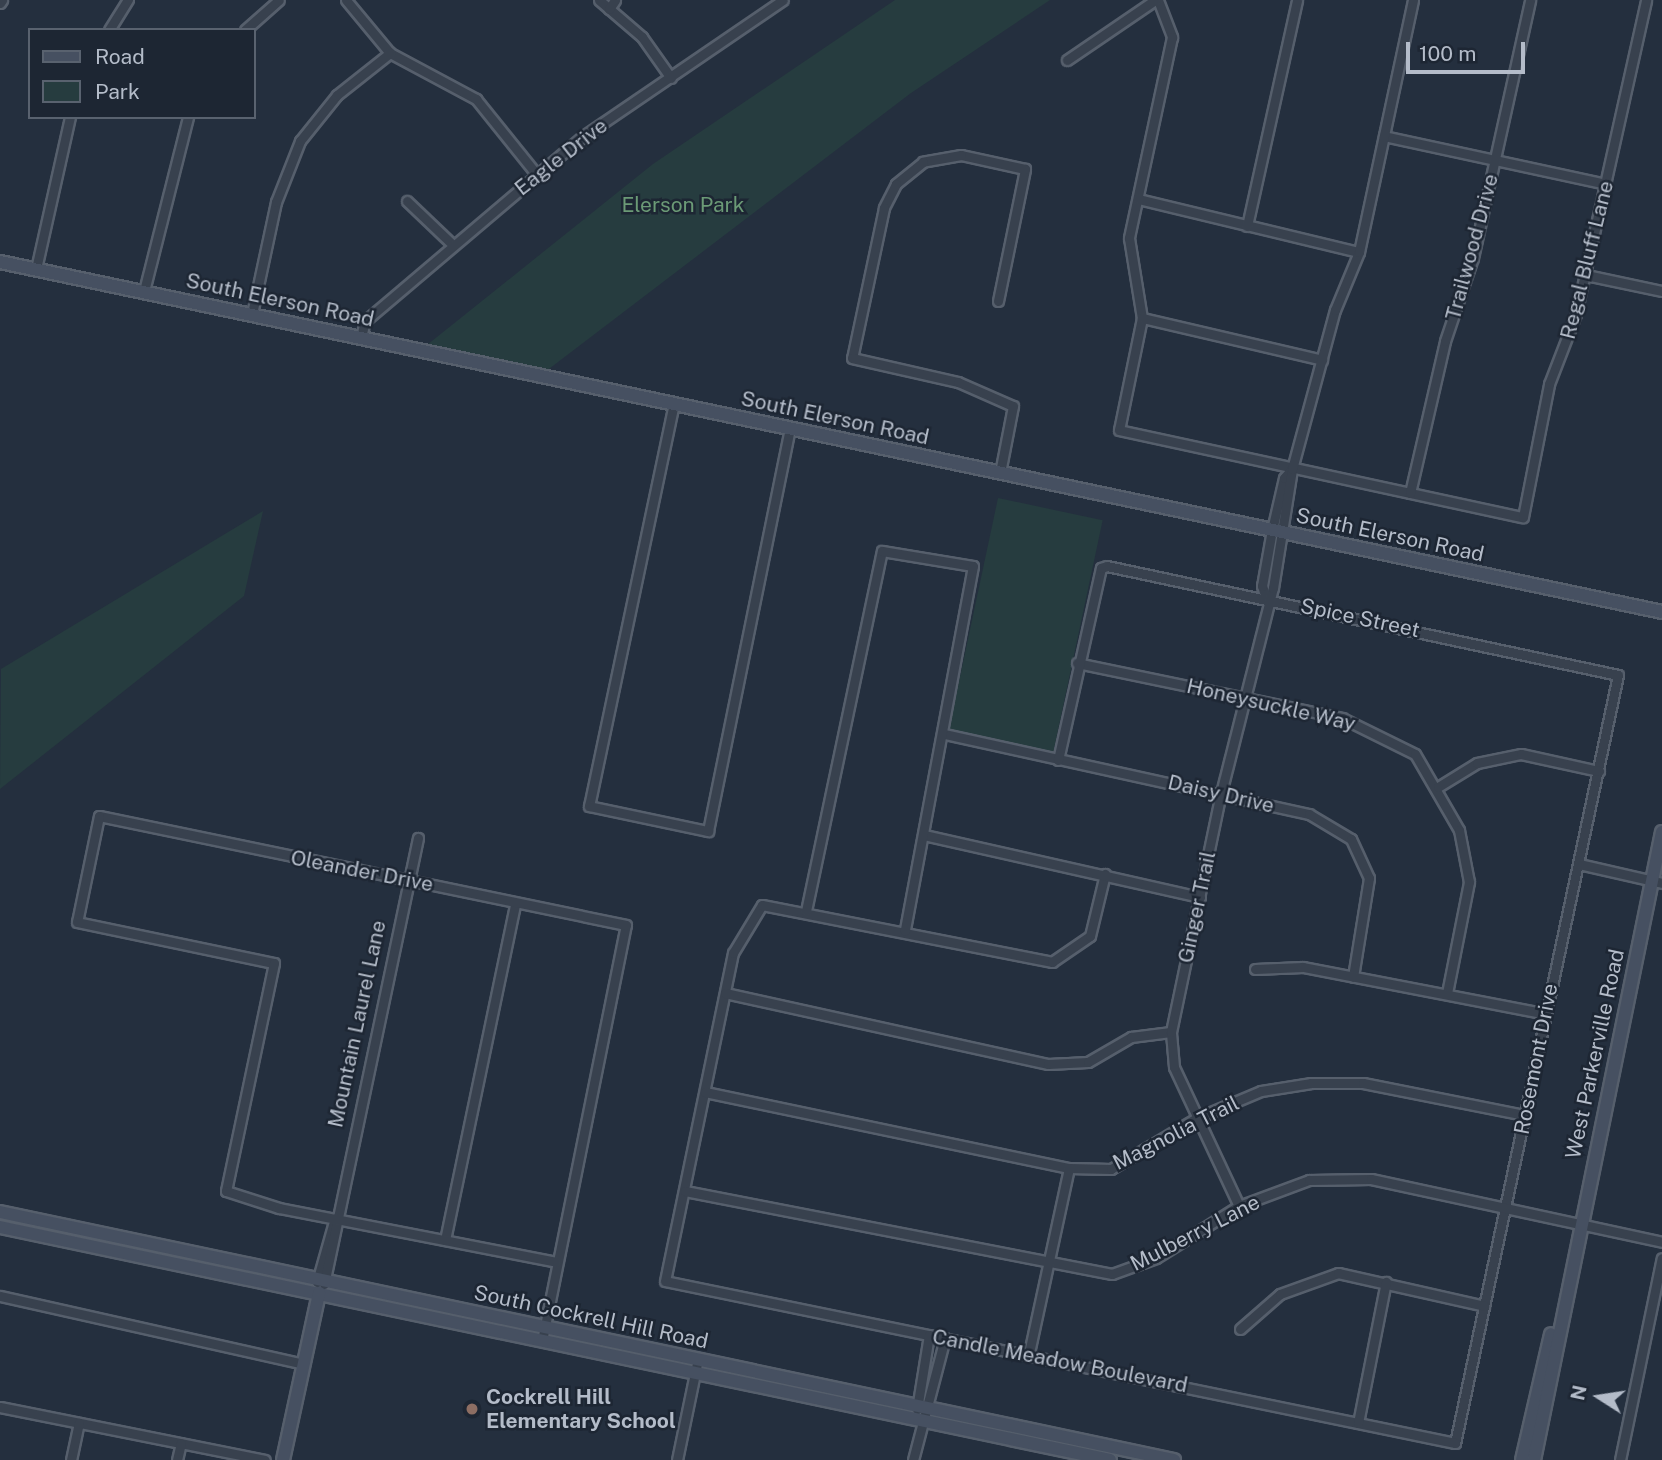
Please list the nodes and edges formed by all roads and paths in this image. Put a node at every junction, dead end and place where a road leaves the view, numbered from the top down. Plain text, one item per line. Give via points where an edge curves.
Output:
1 (128, 0) edge
2 (279, 0) edge
3 (346, 0) edge
4 (598, 0) edge
5 (615, 0) edge
6 (783, 0) edge
7 (1156, 0) edge
8 (1297, 0) edge
9 (1413, 0) edge
10 (1530, 0) edge
11 (1646, 0) edge
12 (609, 9) junction
13 (110, 28) edge
14 (246, 28) edge
15 (390, 53) junction
16 (1067, 60) dead end
17 (671, 78) junction
18 (70, 119) edge
19 (187, 119) edge
20 (1384, 136) junction
21 (1495, 160) junction
22 (537, 175) junction
23 (1606, 184) junction
24 (1138, 199) junction
25 (407, 201) dead end
26 (1247, 226) junction
27 (452, 244) junction
28 (1359, 252) junction
29 (0, 262) edge
30 (36, 269) junction
31 (1586, 275) junction
32 (144, 291) junction
33 (1662, 291) edge
34 (998, 301) dead end
35 (252, 314) junction
36 (1142, 318) junction
37 (361, 337) junction
38 (1322, 360) junction
39 (674, 403) junction
40 (790, 428) junction
41 (1293, 469) junction
42 (1000, 473) junction
43 (1410, 493) junction
44 (1279, 531) junction
45 (1266, 598) junction
46 (1662, 612) edge
47 (1077, 663) junction
48 (1618, 675) joint
49 (1243, 698) junction
50 (945, 734) junction
51 (1058, 760) junction
52 (1599, 771) junction
53 (1438, 787) junction
54 (1221, 793) junction
55 (1662, 832) edge
56 (925, 835) junction
57 (418, 838) dead end
58 (1579, 864) junction
59 (1105, 874) junction
60 (407, 879) junction
61 (1656, 881) edge
62 (1200, 897) junction
63 (515, 904) junction
64 (806, 911) junction
65 (905, 931) junction
66 (1255, 969) dead end
67 (1353, 977) junction
68 (725, 993) junction
69 (1447, 993) junction
70 (1543, 1013) junction
71 (1171, 1032) junction
72 (705, 1092) junction
73 (1525, 1115) junction
74 (1196, 1118) junction
75 (1069, 1168) junction
76 (685, 1191) junction
77 (1239, 1206) junction
78 (1504, 1210) junction
79 (0, 1212) edge
80 (335, 1218) junction
81 (1579, 1225) junction
82 (0, 1227) edge
83 (445, 1240) junction
84 (1662, 1242) edge
85 (1662, 1258) edge
86 (556, 1262) junction
87 (1048, 1263) junction
88 (321, 1279) junction
89 (1386, 1282) junction
90 (1567, 1283) junction
91 (318, 1293) junction
92 (0, 1296) edge
93 (1484, 1306) junction
94 (545, 1326) junction
95 (1240, 1329) dead end
96 (929, 1335) junction
97 (945, 1338) junction
98 (542, 1341) junction
99 (1029, 1353) junction
100 (698, 1359) junction
101 (303, 1364) junction
102 (695, 1373) junction
103 (916, 1405) junction
104 (0, 1407) edge
105 (929, 1408) junction
106 (921, 1420) junction
107 (79, 1423) junction
108 (1358, 1423) junction
109 (181, 1443) junction
110 (1455, 1443) joint
111 (1124, 1455) edge
112 (71, 1460) edge
113 (177, 1460) edge
114 (265, 1460) edge
115 (283, 1460) edge
116 (677, 1460) edge
117 (913, 1460) edge
118 (1110, 1460) edge
119 (1174, 1460) edge
120 (1522, 1460) edge
121 (1534, 1460) edge
122 (1619, 1460) edge

1 - 13 street
2 - 14 street
3 - 15 street
4 - 12 street
5 - 12 street
6 - 17 street, Eagle Drive
7 - 16 street
7 - 24 street via 1172,37
8 - 26 street
9 - 20 street, Ginger Trail
10 - 21 street, Trailwood Drive
11 - 23 street, Regal Bluff Lane
12 - 17 street via 642,37
15 - 22 street via 477,99
15 - 35 street via 337,95 300,141 276,202
17 - 22 street, Eagle Drive
18 - 30 street
19 - 32 street
20 - 21 street
20 - 28 street, Ginger Trail
21 - 23 street
21 - 43 street, Trailwood Drive
22 - 27 street, Eagle Drive
23 - 31 street, Regal Bluff Lane
24 - 26 street
24 - 36 street via 1129,238
25 - 27 street
26 - 28 street
27 - 37 street, Eagle Drive via 365,321
28 - 38 street, Ginger Trail
29 - 30 main road, South Elerson Road
30 - 32 main road, South Elerson Road
31 - 33 street
31 - 43 street, Regal Bluff Lane via 1549,384 1523,517
32 - 35 main road, South Elerson Road
34 - 42 street via 1025,169 948,155 914,168 884,208 852,358 958,382 1013,406
35 - 37 main road, South Elerson Road
36 - 38 street
36 - 41 street via 1119,430
37 - 39 main road, South Elerson Road
38 - 41 street, Ginger Trail
39 - 40 main road, South Elerson Road
39 - 40 street via 589,806 708,831
40 - 42 main road, South Elerson Road
41 - 43 street
41 - 44 street, Ginger Trail via 1284,478
42 - 44 main road, South Elerson Road
44 - 45 street, Ginger Trail via 1262,586
44 - 46 main road, South Elerson Road
45 - 47 street, Spice Street via 1101,568
45 - 48 street, Spice Street
45 - 49 street, Ginger Trail
47 - 49 street, Honeysuckle Way
47 - 51 street
48 - 52 street, Rosemont Drive
49 - 53 street, Honeysuckle Way via 1368,728 1415,754
49 - 54 street, Ginger Trail
50 - 51 street, Daisy Drive
50 - 56 street
50 - 64 street via 972,566 882,551
51 - 54 street, Daisy Drive
52 - 53 street via 1521,754 1477,763
52 - 58 street, Rosemont Drive
53 - 69 street, Honeysuckle Way via 1460,830 1469,882
54 - 62 street, Ginger Trail
54 - 67 street, Daisy Drive via 1309,814 1351,839 1369,878
55 - 61 main road, West Parkerville Road
56 - 59 street
56 - 65 street
57 - 60 street, Mountain Laurel Lane
58 - 61 street
58 - 70 street, Rosemont Drive
59 - 62 street
59 - 65 street via 1090,936 1052,962
60 - 63 street, Oleander Drive
60 - 80 street, Mountain Laurel Lane
60 - 80 street, Oleander Drive via 99,816 77,922 274,963 226,1191
61 - 81 main road, West Parkerville Road
62 - 71 street, Ginger Trail
63 - 83 street
63 - 86 street, Oleander Drive via 626,925
64 - 65 street
64 - 68 street via 762,905 733,953
66 - 67 street via 1303,967
67 - 69 street
68 - 71 street via 1048,1064 1088,1062 1131,1037
68 - 72 street
69 - 70 street
70 - 73 street, Rosemont Drive
71 - 74 street, Ginger Trail via 1174,1068
72 - 75 street, Magnolia Trail
72 - 76 street
73 - 74 street, Magnolia Trail via 1363,1083 1311,1083 1261,1091
73 - 78 street, Rosemont Drive
74 - 75 street, Magnolia Trail via 1111,1170
74 - 77 street, Ginger Trail
75 - 87 street
76 - 87 street, Mulberry Lane
76 - 96 street, Candle Meadow Boulevard via 665,1281
77 - 78 street, Mulberry Lane via 1309,1180 1371,1180
77 - 87 street, Mulberry Lane via 1156,1258 1112,1274
78 - 81 street, Mulberry Lane
78 - 93 street, Rosemont Drive
79 - 88 main road, South Cockrell Hill Road
80 - 83 street
80 - 88 street, Mountain Laurel Lane
81 - 84 street, Mulberry Lane
81 - 90 main road, West Parkerville Road
82 - 91 main road, South Cockrell Hill Road
83 - 86 street
85 - 122 street
86 - 94 street
87 - 99 street
88 - 91 street, Mountain Laurel Lane
88 - 94 main road, South Cockrell Hill Road
89 - 93 street
89 - 95 street via 1338,1273 1280,1294
89 - 108 street
90 - 120 main road, West Parkerville Road
90 - 121 main road, West Parkerville Road
91 - 98 main road, South Cockrell Hill Road
91 - 101 main road, Mountain Laurel Lane
92 - 101 street
93 - 110 street, Rosemont Drive
94 - 98 street
94 - 100 main road, South Cockrell Hill Road
96 - 97 street, Candle Meadow Boulevard
96 - 103 street
97 - 99 street, Candle Meadow Boulevard
97 - 105 street
98 - 102 main road, South Cockrell Hill Road
99 - 108 street, Candle Meadow Boulevard
100 - 102 street
100 - 103 main road, South Cockrell Hill Road
101 - 115 main road, Mountain Laurel Lane
102 - 106 main road, South Cockrell Hill Road
102 - 116 street
103 - 105 main road, South Cockrell Hill Road
103 - 106 street
104 - 107 street
105 - 106 street
105 - 111 main road, South Cockrell Hill Road
106 - 117 street
106 - 118 main road, South Cockrell Hill Road
107 - 109 street
107 - 112 street
108 - 110 street, Candle Meadow Boulevard
109 - 113 street
109 - 114 street
111 - 119 main road, South Cockrell Hill Road

